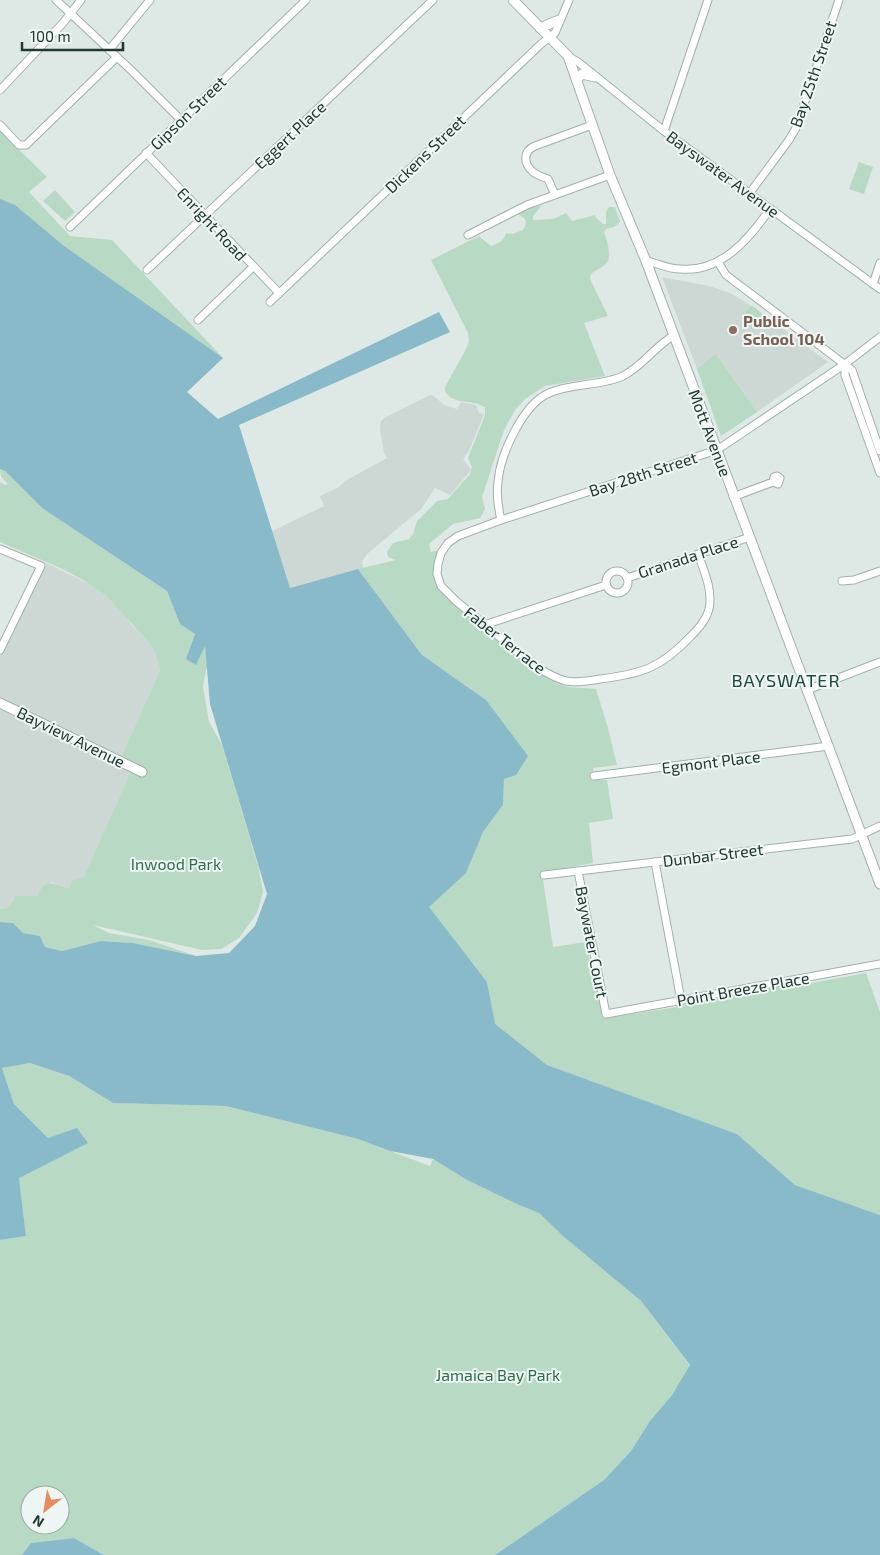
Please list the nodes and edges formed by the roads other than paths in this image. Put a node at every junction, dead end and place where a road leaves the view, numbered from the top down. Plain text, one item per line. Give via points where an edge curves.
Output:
1 (56, 0) edge
2 (81, 0) edge
3 (150, 0) edge
4 (306, 0) edge
5 (433, 0) edge
6 (513, 0) edge
7 (569, 0) edge
8 (708, 0) edge
9 (839, 0) edge
10 (70, 14) junction
11 (559, 20) junction
12 (540, 28) junction
13 (549, 37) junction
14 (109, 50) junction
15 (568, 56) junction
16 (117, 57) junction
17 (595, 76) junction
18 (577, 79) junction
19 (0, 90) edge
20 (181, 120) junction
21 (0, 125) edge
22 (592, 125) junction
23 (664, 131) junction
24 (146, 153) junction
25 (610, 175) junction
26 (749, 194) junction
27 (555, 195) junction
28 (770, 209) junction
29 (205, 216) junction
30 (70, 226) dead end
31 (468, 235) dead end
32 (646, 261) junction
33 (718, 262) junction
34 (880, 263) edge
35 (253, 267) junction
36 (148, 270) dead end
37 (873, 284) junction
38 (880, 289) edge
39 (279, 294) junction
40 (270, 302) dead end
41 (198, 320) dead end
42 (673, 336) junction
43 (880, 337) edge
44 (845, 364) junction
45 (717, 450) junction
46 (880, 452) edge
47 (880, 473) edge
48 (772, 482) dead end
49 (734, 497) junction
50 (501, 520) junction
51 (750, 537) junction
52 (0, 549) edge
53 (443, 549) joint
54 (698, 554) junction
55 (880, 571) edge
56 (627, 578) junction
57 (842, 581) dead end
58 (606, 585) junction
59 (484, 626) junction
60 (0, 650) edge
61 (880, 662) edge
62 (807, 690) junction
63 (0, 703) edge
64 (829, 746) junction
65 (142, 772) dead end
66 (594, 776) dead end
67 (880, 826) edge
68 (861, 834) junction
69 (655, 862) junction
70 (578, 871) junction
71 (544, 875) dead end
72 (880, 884) edge
73 (880, 964) edge
74 (681, 1000) junction
75 (606, 1014) joint

1 - 10 street
2 - 10 street
3 - 14 street
4 - 20 street, Gipson Street
5 - 29 street, Eggert Place
6 - 12 street, Mott Avenue
7 - 11 street, Dickens Street
8 - 23 street
9 - 26 street, Bay 25th Street via 796,128
10 - 14 street
10 - 19 street
11 - 12 street
11 - 13 street, Dickens Street via 555,33
12 - 13 street, Mott Avenue
13 - 15 street, Mott Avenue
13 - 39 street, Dickens Street
14 - 16 street
15 - 17 street, Bayswater Avenue
15 - 18 street, Mott Avenue
16 - 20 street
16 - 21 street via 26,145 19,144
17 - 18 street via 582,74
17 - 23 street, Bayswater Avenue
18 - 22 street, Mott Avenue
20 - 24 street, Gipson Street
22 - 25 street, Mott Avenue
22 - 27 street via 527,151 528,167 548,179
23 - 26 street, Bayswater Avenue
24 - 29 street, Enright Road
24 - 30 street, Gipson Street
25 - 27 street
25 - 32 street, Mott Avenue
26 - 28 street, Bayswater Avenue
27 - 31 street via 527,205
28 - 33 street via 747,240
28 - 37 street, Bayswater Avenue
29 - 35 street, Enright Road
29 - 36 street, Eggert Place
32 - 33 street via 679,270
32 - 42 street, Mott Avenue
33 - 44 street via 730,278
34 - 37 street
35 - 39 street, Enright Road
35 - 41 street
37 - 38 street, Bayswater Avenue
39 - 40 street, Dickens Street
42 - 45 street, Mott Avenue
42 - 50 street via 621,377 548,393 531,406 520,421 498,480
43 - 44 street, Bay 28th Street
44 - 45 street, Bay 28th Street
44 - 46 street via 852,370
44 - 47 street via 845,375
45 - 49 street, Mott Avenue
45 - 50 street, Bay 28th Street
48 - 49 street
49 - 51 street, Mott Avenue
50 - 53 street, Bay 28th Street via 458,536
51 - 54 street, Granada Place
51 - 62 street, Mott Avenue
52 - 60 street via 41,566
53 - 59 street, Faber Terrace via 437,569 439,583
54 - 56 street, Granada Place
54 - 59 street, Faber Terrace via 710,600 706,618 678,650 648,670 590,681 565,681 532,664
55 - 57 street
56 - 58 street, Granada Place via 622,572 615,571 608,574
56 - 58 street, Granada Place via 627,585 620,592 610,591
58 - 59 street, Granada Place
61 - 62 street
62 - 64 street, Mott Avenue
63 - 65 street, Bayview Avenue
64 - 66 street, Egmont Place
64 - 68 street, Mott Avenue
67 - 68 street, Dunbar Street
68 - 69 street, Dunbar Street via 852,838
68 - 72 street, Mott Avenue
69 - 70 street, Dunbar Street
69 - 74 street
70 - 71 street, Dunbar Street
70 - 75 street, Baywater Court
73 - 74 street, Point Breeze Place
74 - 75 street, Point Breeze Place

